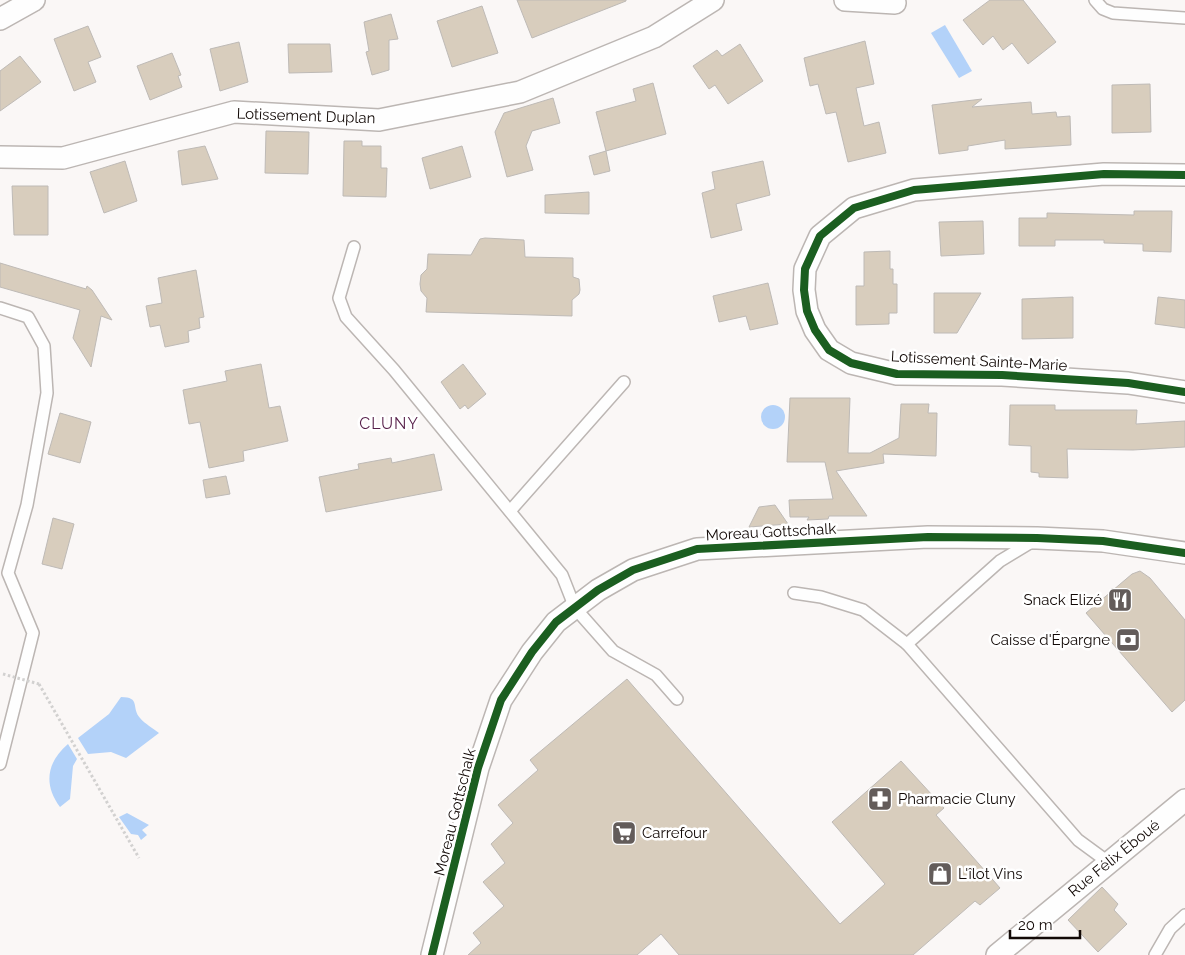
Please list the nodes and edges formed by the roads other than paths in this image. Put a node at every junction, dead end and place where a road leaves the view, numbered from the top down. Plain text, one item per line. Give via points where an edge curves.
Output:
1 (34, 0) edge
2 (713, 0) edge
3 (845, 0) edge
4 (1095, 0) edge
5 (895, 3) dead end
6 (1185, 18) edge
7 (0, 19) edge
8 (0, 157) edge
9 (1185, 175) edge
10 (354, 247) dead end
11 (0, 308) edge
12 (624, 382) dead end
13 (1185, 392) edge
14 (510, 511) junction
15 (1037, 538) junction
16 (1185, 553) edge
17 (794, 593) dead end
18 (575, 608) junction
19 (907, 644) junction
20 (677, 698) dead end
21 (0, 764) edge
22 (1185, 800) edge
23 (1108, 862) junction
24 (1185, 914) edge
25 (433, 951) edge
26 (997, 955) edge
27 (1155, 955) edge

1 - 7 street
2 - 8 street, Lotissement Duplan via 654,37 520,92 379,120 234,112 62,158
3 - 5 street
4 - 6 lane via 1103,9 1113,13
9 - 13 street, Lotissement Sainte-Marie via 1104,174 914,190 854,208 820,236 805,269 804,290 807,311 815,330 829,350 851,363 898,374 1002,375 1128,383
10 - 14 lane via 339,298 346,317
11 - 21 lane via 28,317 44,346 47,393 26,505 8,573 33,633
12 - 14 lane
14 - 18 lane via 562,575
15 - 16 street, Moreau Gottschalk via 1103,542
15 - 18 street, Moreau Gottschalk via 928,537 698,549 633,570
15 - 19 lane via 1000,561
17 - 19 lane via 821,596 862,610
18 - 20 lane via 613,651 656,675
18 - 25 street, Moreau Gottschalk via 556,622 501,700 478,768
19 - 23 lane via 1078,840
22 - 23 street, Rue Félix Éboué
23 - 26 street, Rue Félix Éboué
24 - 27 lane via 1170,929

